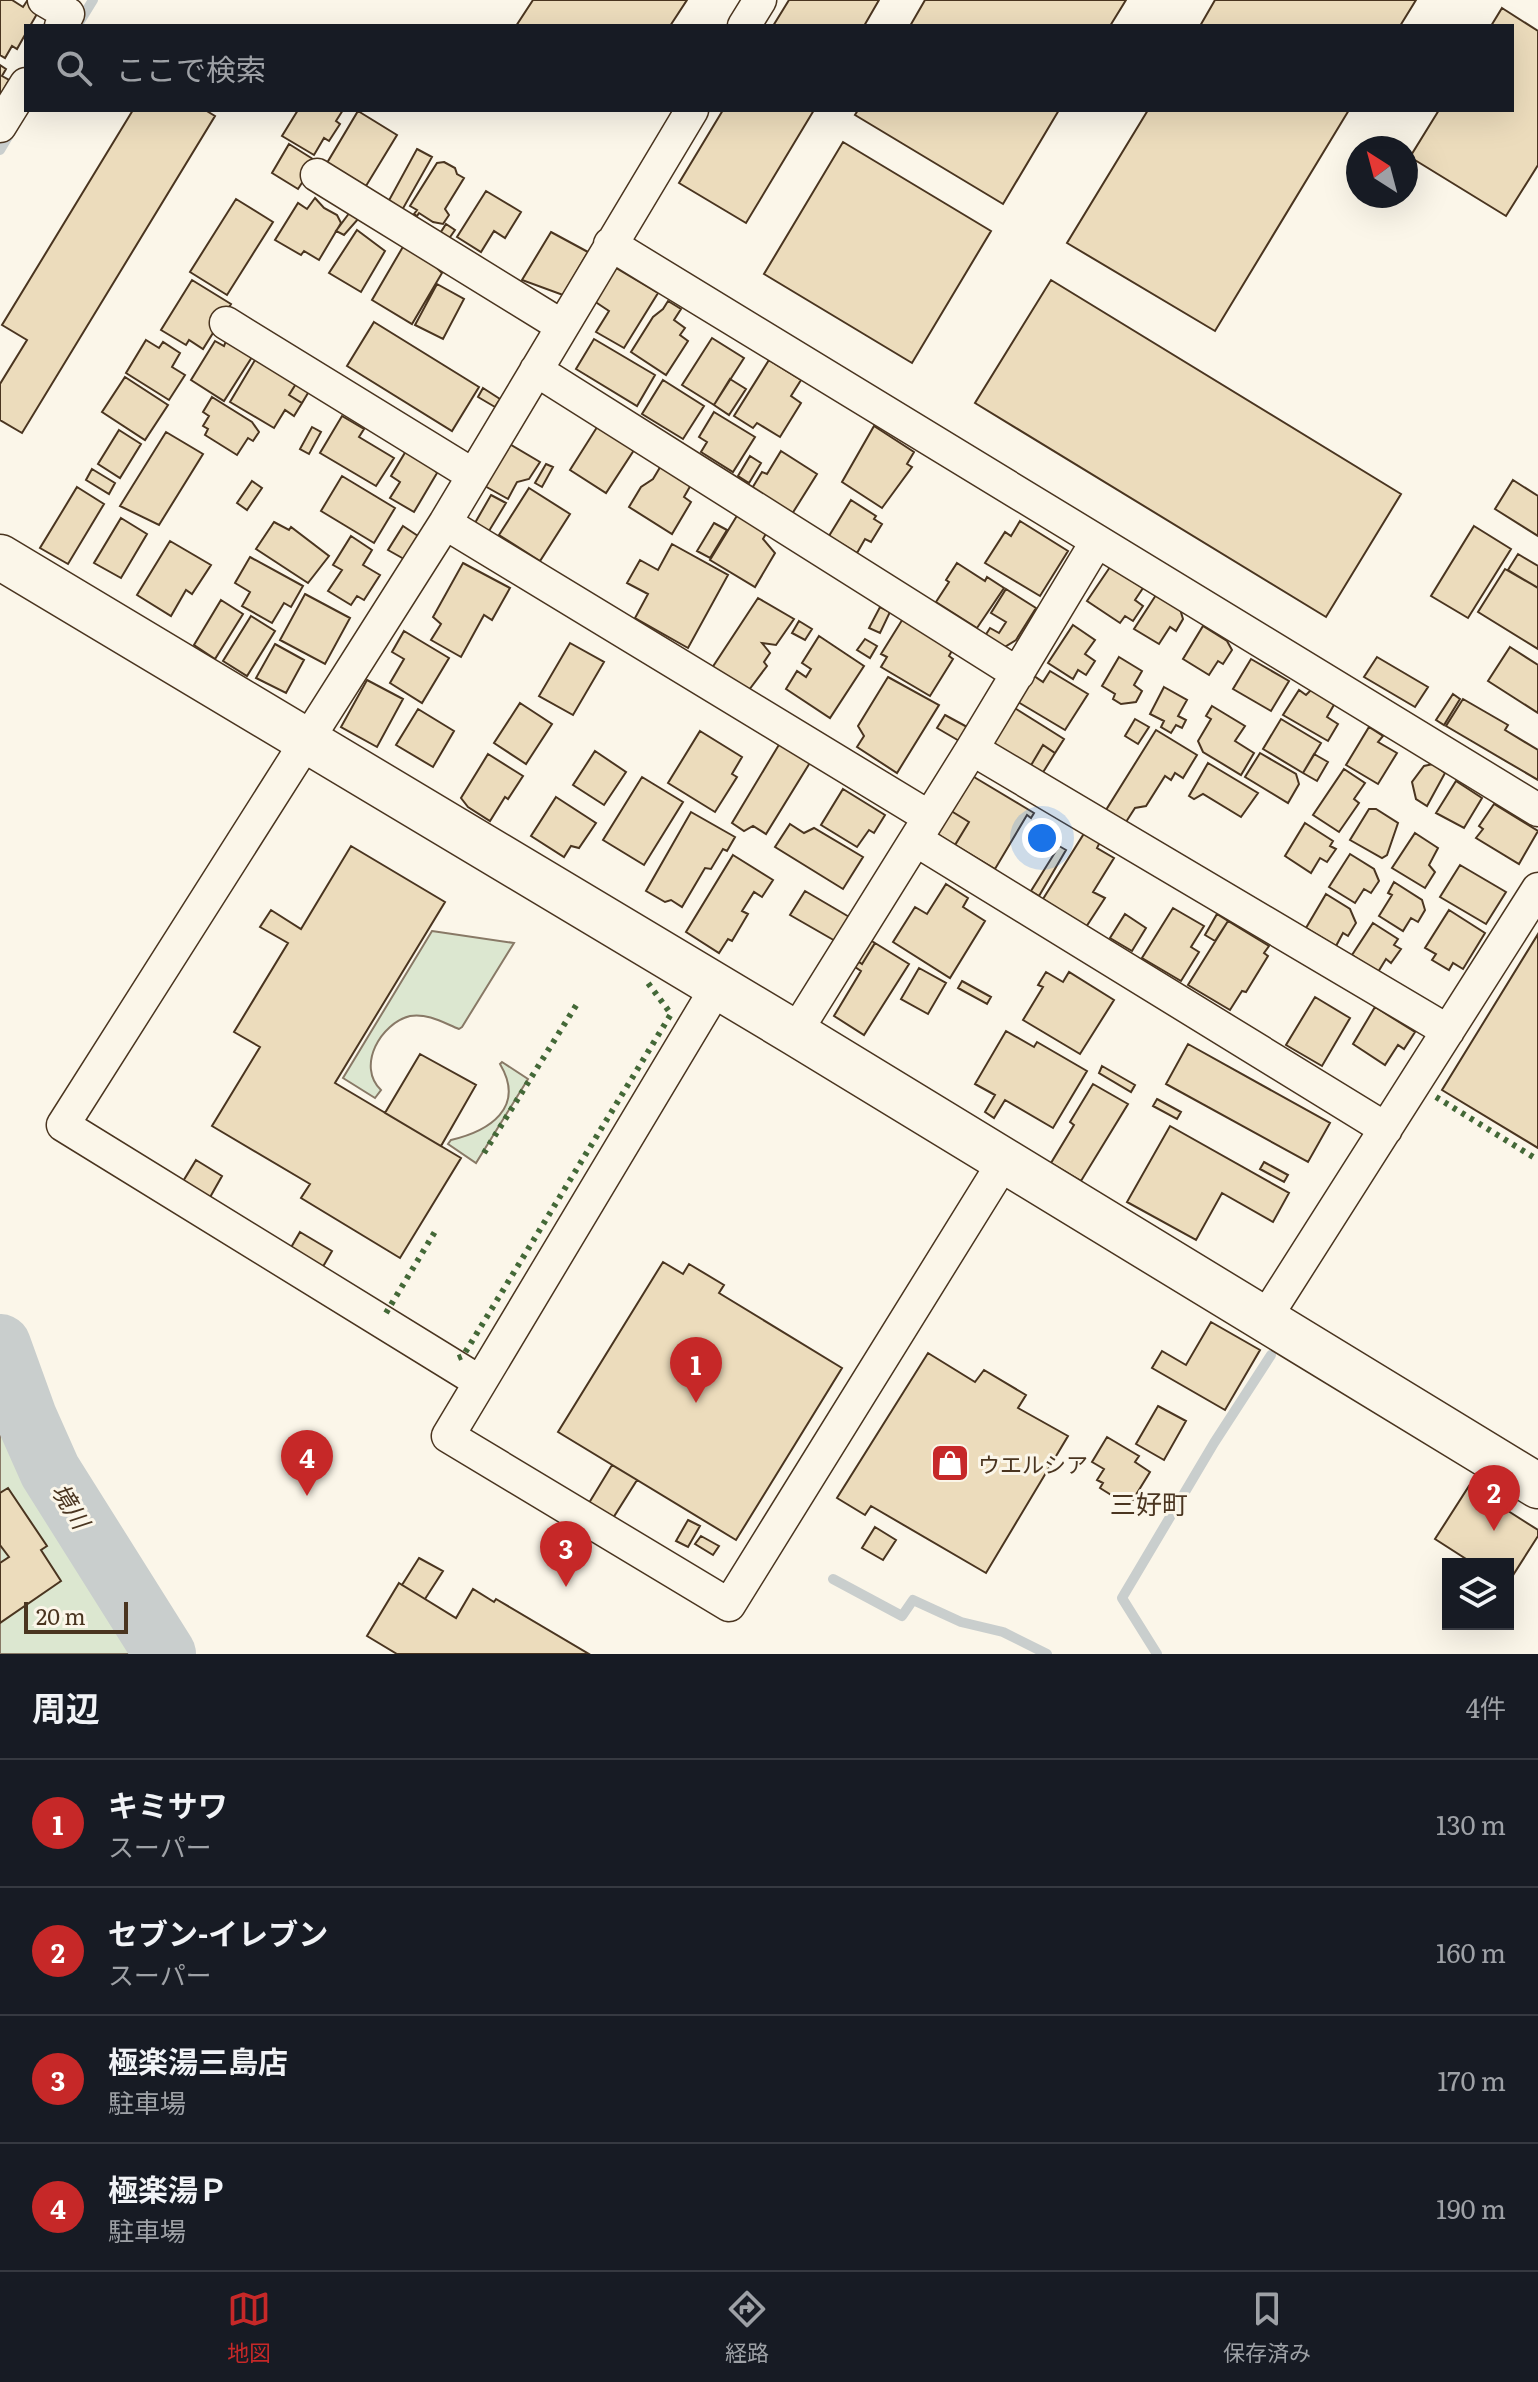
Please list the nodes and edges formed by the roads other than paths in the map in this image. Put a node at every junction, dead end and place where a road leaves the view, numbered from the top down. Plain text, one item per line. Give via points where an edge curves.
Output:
1 (44, 0) edge
2 (760, 0) edge
3 (62, 24) edge
4 (745, 24) edge
5 (24, 87) edge
6 (691, 112) edge
7 (0, 126) edge
8 (317, 175) dead end
9 (610, 244) junction
10 (226, 323) dead end
11 (562, 326) junction
12 (536, 370) junction
13 (473, 475) junction
14 (445, 523) junction
15 (1097, 541) junction
16 (0, 557) edge
17 (1018, 674) junction
18 (306, 739) junction
19 (972, 749) junction
20 (1538, 810) edge
21 (922, 828) junction
22 (1538, 889) edge
23 (717, 987) junction
24 (1448, 1031) junction
25 (795, 1033) junction
26 (1386, 1129) junction
27 (1005, 1160) junction
28 (1264, 1320) junction
29 (480, 1382) junction
30 (1538, 1486) edge

1 - 3 street via 68,14
2 - 4 street
5 - 7 street
6 - 9 street
8 - 11 street
9 - 11 street
9 - 15 street
10 - 13 street
11 - 12 street
12 - 13 street
12 - 17 street
13 - 14 street
14 - 18 street
14 - 21 street
15 - 17 street
15 - 20 street
16 - 18 street
17 - 19 street
18 - 23 street
18 - 29 street via 63,1125
19 - 21 street
19 - 24 street
21 - 25 street
21 - 26 street
22 - 24 street
23 - 25 street
23 - 29 street
24 - 26 street
25 - 27 street
26 - 28 street
27 - 28 street
27 - 29 street via 729,1605 448,1436
28 - 30 street

